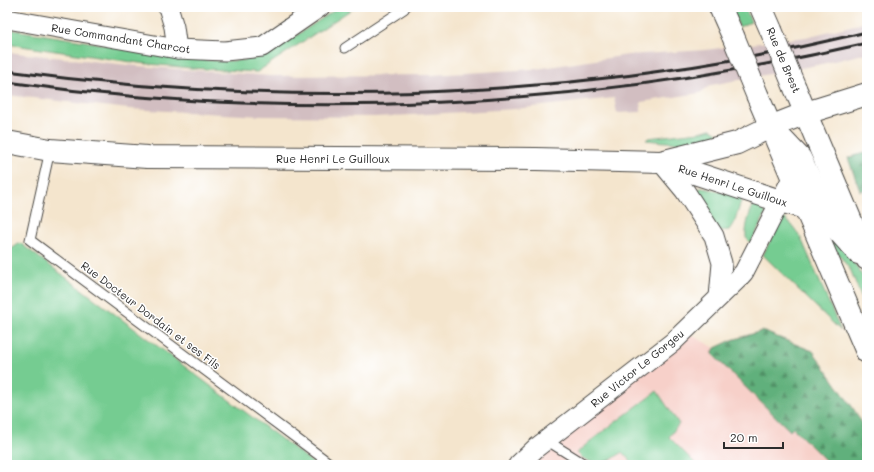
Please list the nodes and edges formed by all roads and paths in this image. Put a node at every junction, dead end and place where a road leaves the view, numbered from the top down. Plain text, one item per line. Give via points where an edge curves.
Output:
1 (168, 7) edge
2 (320, 7) edge
3 (403, 7) edge
4 (720, 7) edge
5 (761, 7) edge
6 (7, 19) edge
7 (345, 48) dead end
8 (177, 50) junction
9 (867, 94) edge
10 (806, 113) junction
11 (770, 128) junction
12 (7, 142) edge
13 (50, 150) junction
14 (660, 162) junction
15 (792, 178) junction
16 (780, 201) junction
17 (805, 208) junction
18 (867, 259) edge
19 (867, 263) edge
20 (719, 297) junction
21 (862, 332) edge
22 (867, 352) edge
23 (546, 440) junction
24 (332, 465) edge
25 (518, 465) edge
26 (586, 465) edge

1 - 8 street
2 - 8 street, Rue Commandant Charcot via 262,47 225,51
3 - 7 lane via 404,9
4 - 11 street, bridge
5 - 10 street, Rue de Brest, bridge
6 - 8 street, Rue Commandant Charcot
9 - 10 street, Rue Henri Le Guilloux
10 - 11 street, Rue Henri Le Guilloux
10 - 18 street, Rue de Brest
11 - 14 street, Rue Henri Le Guilloux via 737,143
11 - 15 street
11 - 19 street via 800,158 832,224
12 - 13 street, Rue Henri Le Guilloux
13 - 14 street, Rue Henri Le Guilloux via 147,157
13 - 24 lane, Rue Docteur Dordain et ses Fils via 30,240
14 - 16 street, Rue Henri Le Guilloux
14 - 20 street via 685,191 714,236 722,263
15 - 16 street, Rue Victor Le Gorgeu
15 - 17 street
16 - 17 street, Rue Henri Le Guilloux
16 - 20 street, Rue Victor Le Gorgeu via 744,272
17 - 21 street
20 - 23 street, Rue Victor Le Gorgeu via 673,342
21 - 22 street
23 - 25 street, Rue Victor Le Gorgeu
23 - 26 lane

